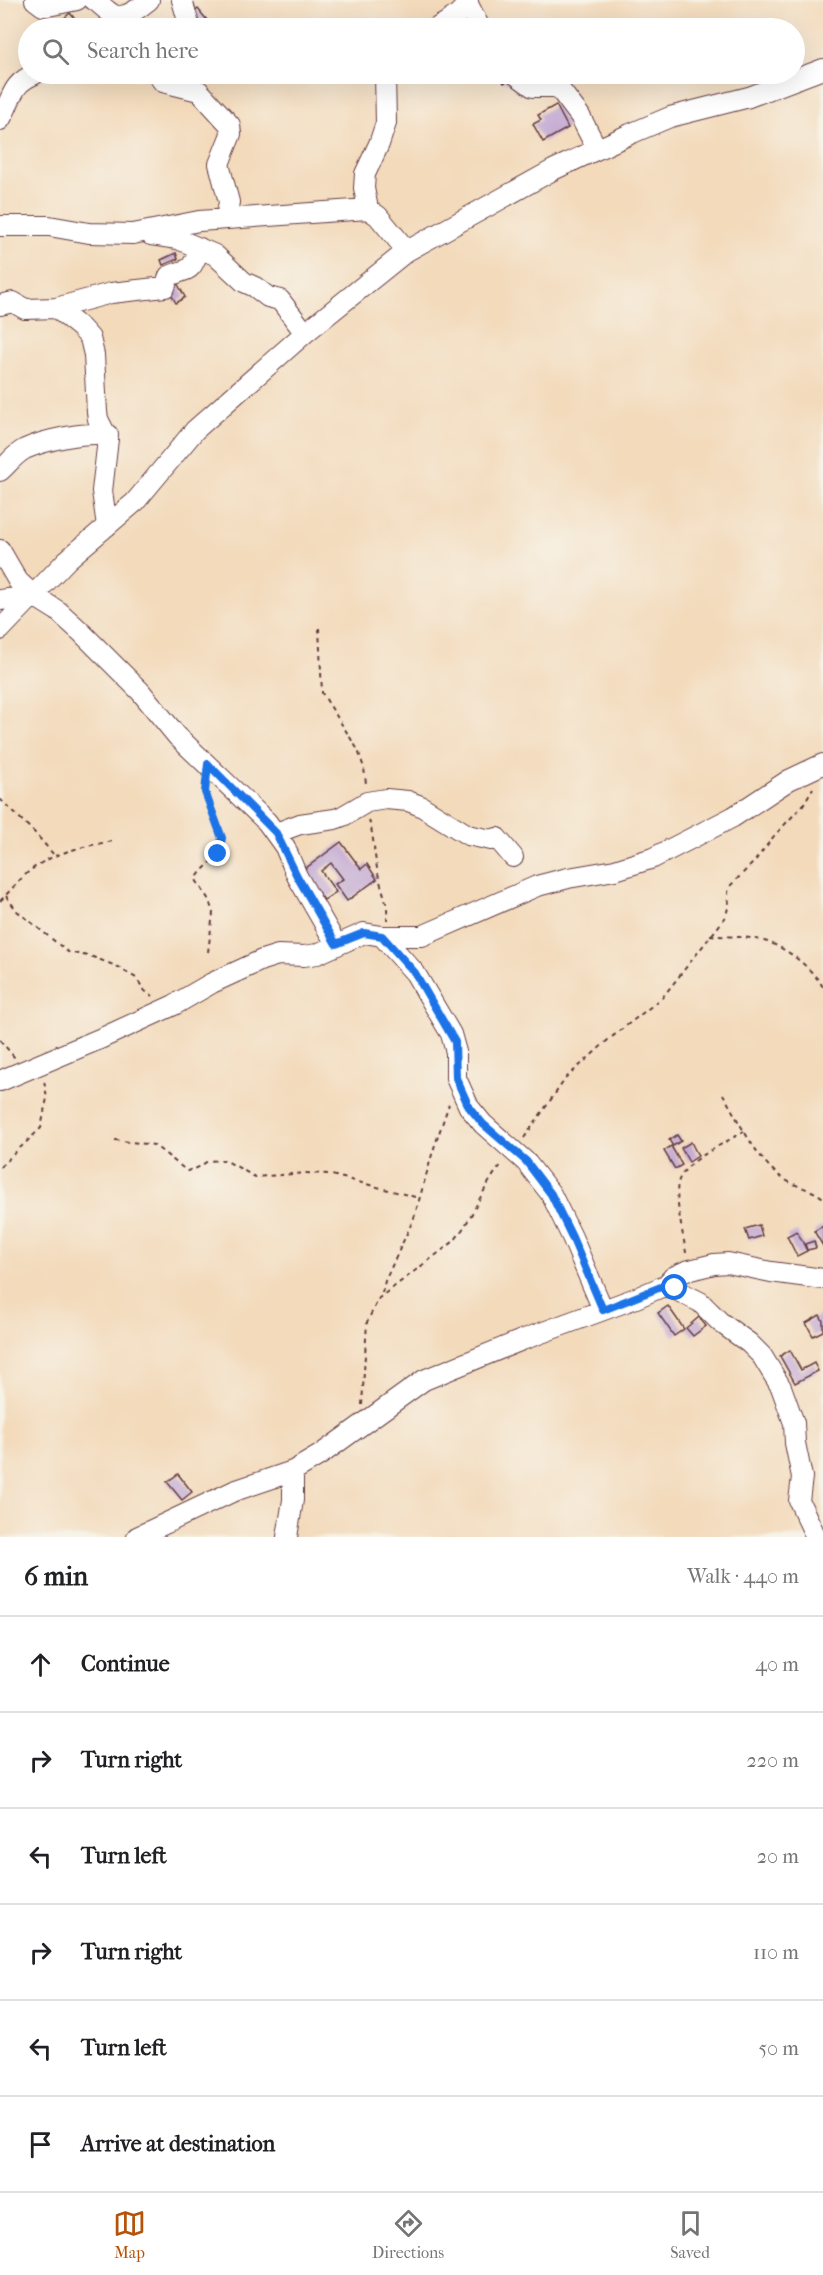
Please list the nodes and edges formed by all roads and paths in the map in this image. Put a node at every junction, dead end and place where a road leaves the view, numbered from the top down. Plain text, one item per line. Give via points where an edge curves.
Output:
1 (35, 0) edge
2 (77, 0) edge
3 (94, 0) edge
4 (149, 0) edge
5 (182, 0) edge
6 (468, 2) edge
7 (114, 18) edge
8 (122, 18) edge
9 (187, 18) edge
10 (449, 18) edge
11 (475, 18) edge
12 (823, 69) edge
13 (805, 76) edge
14 (20, 84) edge
15 (171, 84) edge
16 (385, 84) edge
17 (529, 84) edge
18 (783, 84) edge
19 (0, 120) edge
20 (597, 149) junction
21 (368, 209) junction
22 (226, 219) junction
23 (0, 226) edge
24 (133, 234) junction
25 (200, 248) junction
26 (407, 251) junction
27 (0, 305) edge
28 (56, 308) junction
29 (305, 333) junction
30 (108, 435) junction
31 (0, 471) edge
32 (107, 526) junction
33 (0, 550) edge
34 (34, 596) junction
35 (0, 600) edge
36 (319, 628) dead end
37 (0, 630) edge
38 (208, 764) junction
39 (823, 764) edge
40 (814, 785) dead end
41 (0, 799) edge
42 (367, 802) junction
43 (276, 833) junction
44 (113, 841) dead end
45 (55, 856) junction
46 (513, 857) dead end
47 (6, 896) junction
48 (0, 901) edge
49 (710, 935) junction
50 (382, 936) junction
51 (336, 944) junction
52 (208, 952) dead end
53 (823, 987) edge
54 (174, 1005) junction
55 (0, 1040) edge
56 (31, 1068) junction
57 (456, 1078) junction
58 (0, 1081) edge
59 (723, 1094) dead end
60 (744, 1131) junction
61 (115, 1140) dead end
62 (515, 1151) junction
63 (0, 1167) edge
64 (419, 1198) junction
65 (823, 1198) edge
66 (686, 1271) junction
67 (823, 1279) edge
68 (666, 1285) junction
69 (382, 1296) junction
70 (603, 1310) junction
71 (357, 1428) junction
72 (293, 1471) junction
73 (137, 1537) edge
74 (287, 1537) edge
75 (816, 1537) edge

1 - 2 street via 48,6
3 - 7 street
4 - 8 street
5 - 9 street
6 - 10 street
6 - 11 street
12 - 13 street
14 - 19 street via 14,88
15 - 22 street via 199,91 230,125 231,134 219,164 229,202
16 - 21 street via 386,123 365,174
17 - 20 street via 558,87 580,116
18 - 20 street via 670,117
20 - 26 street
21 - 22 street
21 - 26 street
22 - 24 street
23 - 24 street
24 - 25 street via 159,235
25 - 28 street via 194,265 187,272 169,276 162,289 111,293
25 - 29 street via 220,259 244,282 268,297 278,298
26 - 29 street
27 - 28 street via 13,302 25,309
28 - 30 street via 90,338 98,419
29 - 32 street via 195,430 135,502
30 - 31 street via 67,438 26,449
30 - 32 street via 102,491
32 - 34 street via 67,560
33 - 34 street via 18,581
34 - 35 street
34 - 37 street
34 - 38 street via 80,631
36 - 42 path via 322,693 362,760
38 - 43 street
38 - 52 path via 205,792 222,838 218,854 196,880 213,913
39 - 50 street via 653,858 537,886 422,936
40 - 49 path via 803,805 731,885 725,918
41 - 45 path
42 - 43 street via 343,816
42 - 46 street via 408,801 468,835 497,838
42 - 50 path via 378,875 388,910
43 - 51 street
44 - 45 path
45 - 47 path via 24,876
47 - 48 path
47 - 54 path via 17,911 68,952 116,966 136,978 149,995
49 - 53 path via 768,942 798,960
49 - 62 path via 662,998 566,1078
50 - 51 street via 364,933
50 - 57 street via 415,973 451,1034
51 - 54 street via 317,954 278,955 262,960
54 - 56 street
55 - 56 path
56 - 58 street
56 - 63 path via 45,1083 41,1128
57 - 62 street via 472,1113
57 - 64 path
59 - 60 path
60 - 65 path via 780,1177
60 - 66 path via 690,1165 678,1181
61 - 64 path via 154,1145 187,1171 208,1161 225,1160 255,1177 328,1174
62 - 69 path via 496,1173 453,1242
62 - 70 street via 551,1194
64 - 69 path
66 - 67 street via 728,1263
66 - 68 street
68 - 70 street
68 - 75 street via 700,1302 749,1343 781,1387 794,1423 802,1477 799,1502
69 - 71 path via 367,1322 362,1408
70 - 71 street via 424,1380
71 - 72 street
72 - 73 street via 234,1491
72 - 74 street

